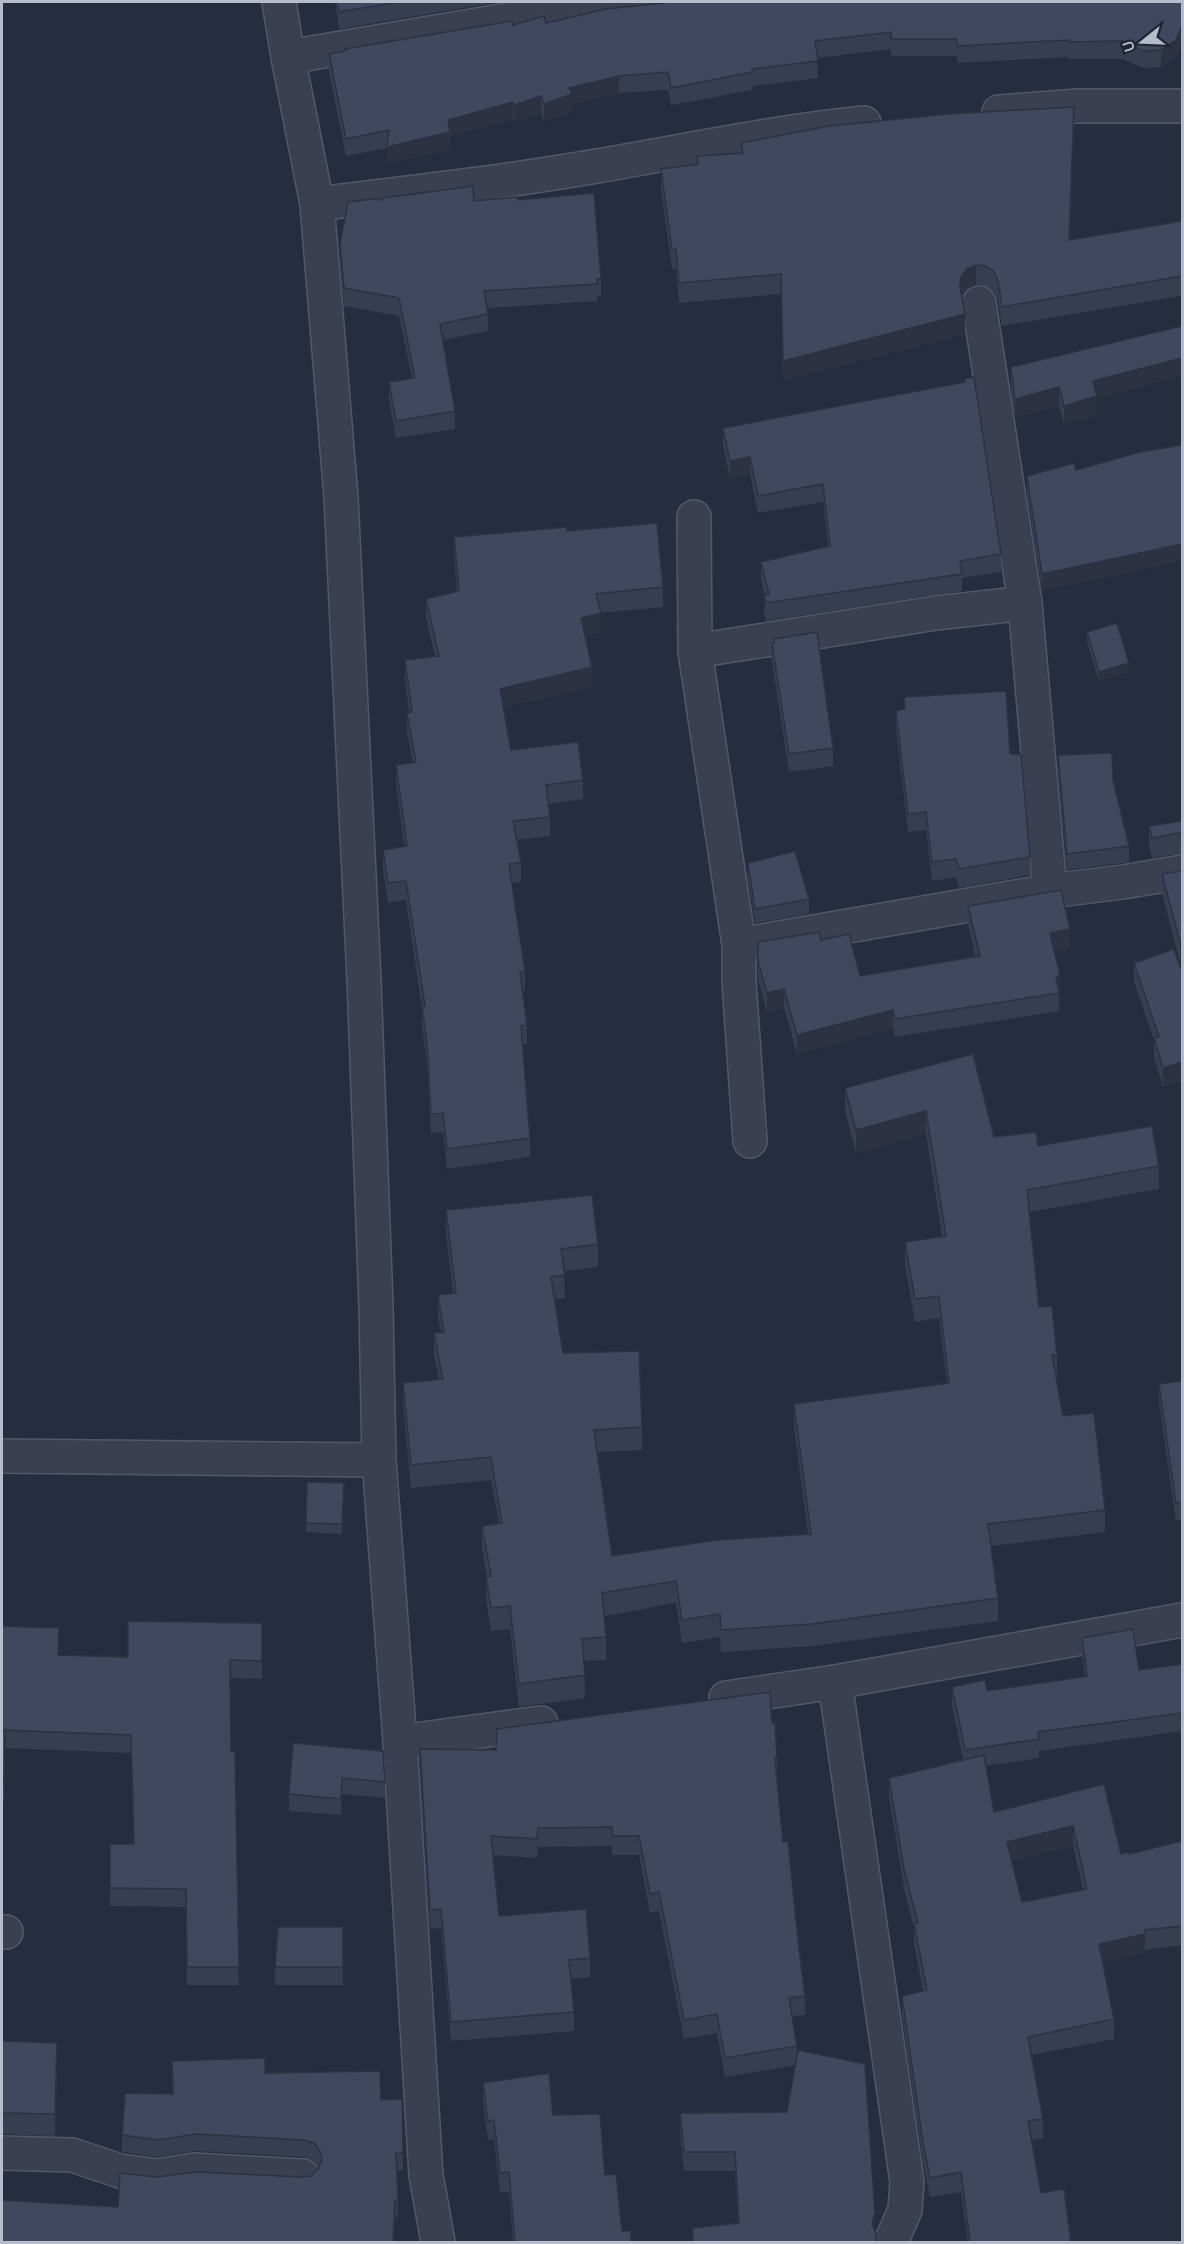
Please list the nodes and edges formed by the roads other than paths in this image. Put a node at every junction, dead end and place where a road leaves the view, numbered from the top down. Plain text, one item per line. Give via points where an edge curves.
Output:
1 (279, 2) edge
2 (662, 2) edge
3 (560, 6) edge
4 (288, 57) junction
5 (1182, 106) edge
6 (975, 113) edge
7 (896, 120) edge
8 (316, 204) junction
9 (979, 303) dead end
10 (694, 517) dead end
11 (1025, 603) junction
12 (695, 651) junction
13 (1182, 872) edge
14 (1050, 891) junction
15 (739, 945) junction
16 (750, 1141) dead end
17 (2, 1456) edge
18 (380, 1460) junction
19 (1182, 1620) edge
20 (835, 1682) junction
21 (694, 1702) edge
22 (565, 1720) edge
23 (400, 1742) junction
24 (2, 2153) edge
25 (303, 2176) edge
26 (438, 2242) edge
27 (891, 2242) edge

1 - 4 street
2 - 3 street
3 - 4 street
4 - 8 street
5 - 6 street via 1077,106
7 - 8 street via 805,129 595,166
8 - 18 street via 342,532 364,980
9 - 11 street
10 - 12 street
11 - 12 street
11 - 14 street
12 - 15 street
13 - 14 street
14 - 15 street
15 - 16 street
17 - 18 street
18 - 23 street
19 - 20 street
20 - 21 street
20 - 27 street via 907,2182 905,2210
22 - 23 street
23 - 26 street via 426,2175
24 - 25 street via 72,2155 120,2171 159,2176 194,2170

